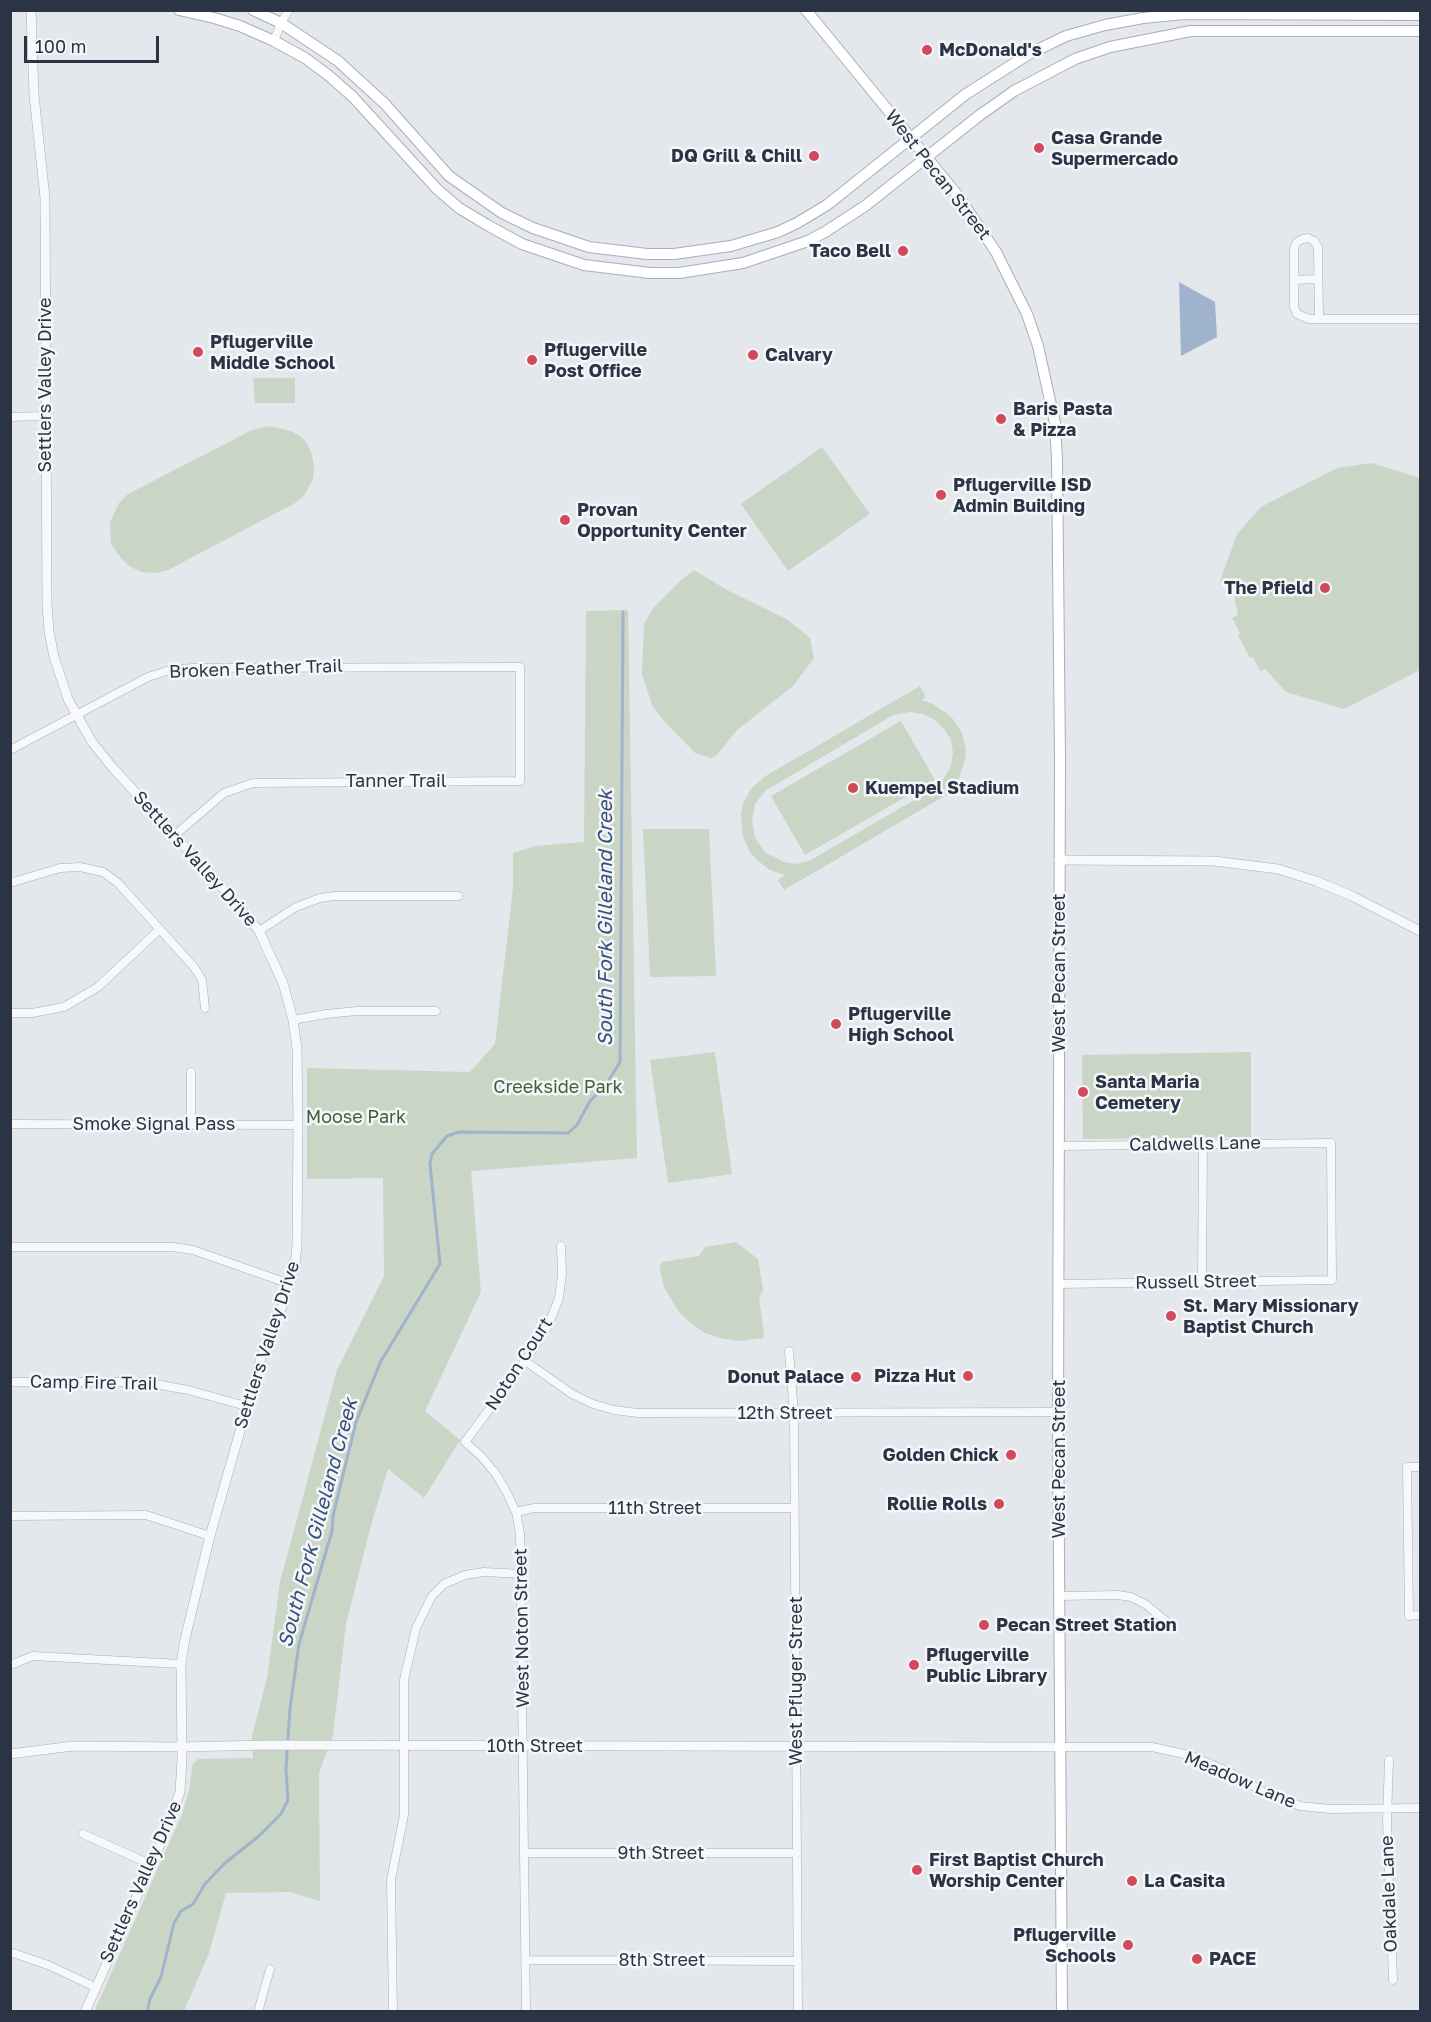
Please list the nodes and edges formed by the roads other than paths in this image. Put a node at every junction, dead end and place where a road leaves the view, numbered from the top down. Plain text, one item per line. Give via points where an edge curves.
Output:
1 (179, 10) edge
2 (253, 10) edge
3 (289, 10) edge
4 (806, 10) edge
5 (30, 11) edge
6 (1289, 13) edge
7 (1420, 15) edge
8 (281, 23) junction
9 (1105, 25) junction
10 (1290, 30) junction
11 (1420, 31) edge
12 (274, 41) junction
13 (1110, 47) junction
14 (412, 136) junction
15 (910, 138) junction
16 (398, 148) junction
17 (926, 157) junction
18 (470, 192) junction
19 (459, 208) junction
20 (778, 232) junction
21 (589, 247) junction
22 (788, 249) junction
23 (584, 265) junction
24 (1318, 279) junction
25 (1294, 280) junction
26 (1319, 319) junction
27 (1420, 319) edge
28 (45, 416) junction
29 (10, 417) edge
30 (520, 667) joint
31 (76, 715) junction
32 (10, 750) edge
33 (175, 835) junction
34 (1059, 860) junction
35 (10, 883) edge
36 (458, 896) dead end
37 (160, 929) junction
38 (259, 931) junction
39 (1420, 931) edge
40 (205, 1008) dead end
41 (436, 1011) dead end
42 (10, 1013) edge
43 (293, 1020) junction
44 (191, 1072) dead end
45 (10, 1124) edge
46 (190, 1125) junction
47 (298, 1125) junction
48 (1203, 1144) junction
49 (1060, 1146) junction
50 (561, 1246) dead end
51 (10, 1247) edge
52 (1332, 1280) joint
53 (1202, 1282) junction
54 (290, 1284) junction
55 (1059, 1284) junction
56 (789, 1351) dead end
57 (525, 1361) junction
58 (10, 1382) edge
59 (246, 1406) junction
60 (1058, 1412) junction
61 (794, 1414) junction
62 (465, 1442) joint
63 (1420, 1467) edge
64 (794, 1508) junction
65 (516, 1512) junction
66 (10, 1516) edge
67 (210, 1536) junction
68 (522, 1574) junction
69 (1060, 1596) junction
70 (1420, 1616) edge
71 (1165, 1620) dead end
72 (13, 1664) dead end
73 (181, 1664) junction
74 (404, 1745) junction
75 (524, 1746) junction
76 (796, 1746) junction
77 (182, 1747) junction
78 (1061, 1747) junction
79 (10, 1755) edge
80 (1389, 1760) dead end
81 (1420, 1808) edge
82 (1387, 1809) junction
83 (83, 1834) dead end
84 (525, 1853) junction
85 (797, 1853) junction
86 (152, 1865) junction
87 (10, 1952) edge
88 (526, 1960) junction
89 (798, 1961) junction
90 (270, 1970) dead end
91 (1393, 1980) dead end
92 (95, 1987) junction
93 (85, 2012) edge
94 (258, 2012) edge
95 (393, 2012) edge
96 (526, 2012) edge
97 (798, 2012) edge
98 (1062, 2012) edge

1 - 12 main road via 240,26
2 - 8 main road
3 - 8 street
4 - 15 main road, West Pecan Street
5 - 28 street, Settlers Valley Drive via 45,198
6 - 7 main road
6 - 9 main road via 1184,14
6 - 10 street
8 - 12 street
8 - 14 main road via 338,61
9 - 13 main road
9 - 15 main road via 1066,36 1029,54 966,94
10 - 11 main road
10 - 13 main road via 1191,31
12 - 16 main road via 328,75
13 - 17 main road via 1075,59 1014,91
14 - 16 main road
14 - 18 main road via 449,176
15 - 17 main road, West Pecan Street
15 - 20 main road via 827,205
16 - 19 main road
17 - 22 main road via 845,220
17 - 34 main road, West Pecan Street via 983,230 1011,279 1027,314 1048,386 1058,459
18 - 19 main road
18 - 21 main road via 533,228
19 - 23 main road via 522,244
20 - 21 main road via 731,246 674,254
20 - 22 main road
21 - 23 main road
22 - 23 main road via 743,263 679,273
24 - 25 street
24 - 25 street via 1318,247 1308,238 1297,242 1294,248
24 - 26 street
25 - 26 street via 1297,314
26 - 27 street
28 - 29 street
28 - 31 street, Settlers Valley Drive via 46,605 60,679
30 - 31 street, Broken Feather Trail via 181,668 148,677
30 - 33 street, Tanner Trail via 520,781 253,783 224,794
31 - 32 street, Broken Feather Trail
31 - 33 street, Settlers Valley Drive via 113,768
33 - 38 street, Settlers Valley Drive
34 - 39 street via 1215,861 1278,869 1352,896
34 - 49 main road, West Pecan Street
35 - 37 street via 60,868 80,867 103,873 118,883
36 - 38 street via 320,898 296,907
37 - 40 street via 202,980
37 - 42 street via 98,987 64,1007
38 - 43 street, Settlers Valley Drive via 283,983
41 - 43 street via 357,1011
43 - 47 street, Settlers Valley Drive
44 - 46 street
45 - 46 street, Smoke Signal Pass
46 - 47 street, Smoke Signal Pass
47 - 54 street, Settlers Valley Drive via 297,1245
48 - 49 street, Caldwells Lane
48 - 52 street, Caldwells Lane via 1331,1143
48 - 53 street
49 - 55 main road, West Pecan Street
50 - 57 street, Noton Court via 559,1298 548,1326
51 - 54 street via 183,1248
52 - 53 street, Russell Street
53 - 55 street, Russell Street
54 - 59 street, Settlers Valley Drive
55 - 60 main road, West Pecan Street
56 - 61 street, West Pfluger Street
57 - 61 street, 12th Street via 572,1394 614,1410
57 - 62 street, Noton Court
58 - 59 street, Camp Fire Trail via 143,1382
59 - 67 street, Settlers Valley Drive
60 - 61 street, 12th Street
60 - 69 main road, West Pecan Street
61 - 64 street, West Pfluger Street
62 - 65 street, West Noton Street via 496,1474
63 - 70 street via 1407,1467 1409,1616
64 - 65 street, 11th Street
64 - 76 street, West Pfluger Street
65 - 68 street, West Noton Street
66 - 67 street via 146,1515
67 - 73 street, Settlers Valley Drive
68 - 74 street via 465,1575 444,1584 432,1596 408,1656
68 - 75 street, West Noton Street
69 - 71 street via 1131,1597
69 - 78 main road, West Pecan Street
72 - 73 street via 33,1656
73 - 77 street, Settlers Valley Drive
74 - 75 street, 10th Street
74 - 77 street, 10th Street
74 - 95 street via 404,1815 391,1880
75 - 76 street, 10th Street
75 - 84 street, West Noton Street
76 - 78 street, 10th Street
76 - 85 street, West Pfluger Street
77 - 79 street, 10th Street via 72,1746
77 - 86 street, Settlers Valley Drive via 180,1792
78 - 82 street, Meadow Lane via 1152,1747 1189,1755 1300,1806
78 - 98 main road, West Pecan Street
80 - 82 street, Oakdale Lane
81 - 82 street, Meadow Lane
82 - 91 street, Oakdale Lane
83 - 86 street
84 - 85 street, 9th Street
84 - 88 street, West Noton Street
85 - 89 street, West Pfluger Street
86 - 92 street, Settlers Valley Drive
87 - 92 street
88 - 89 street, 8th Street
88 - 96 street, West Noton Street
89 - 97 street, West Pfluger Street
90 - 94 street
92 - 93 street, Settlers Valley Drive

